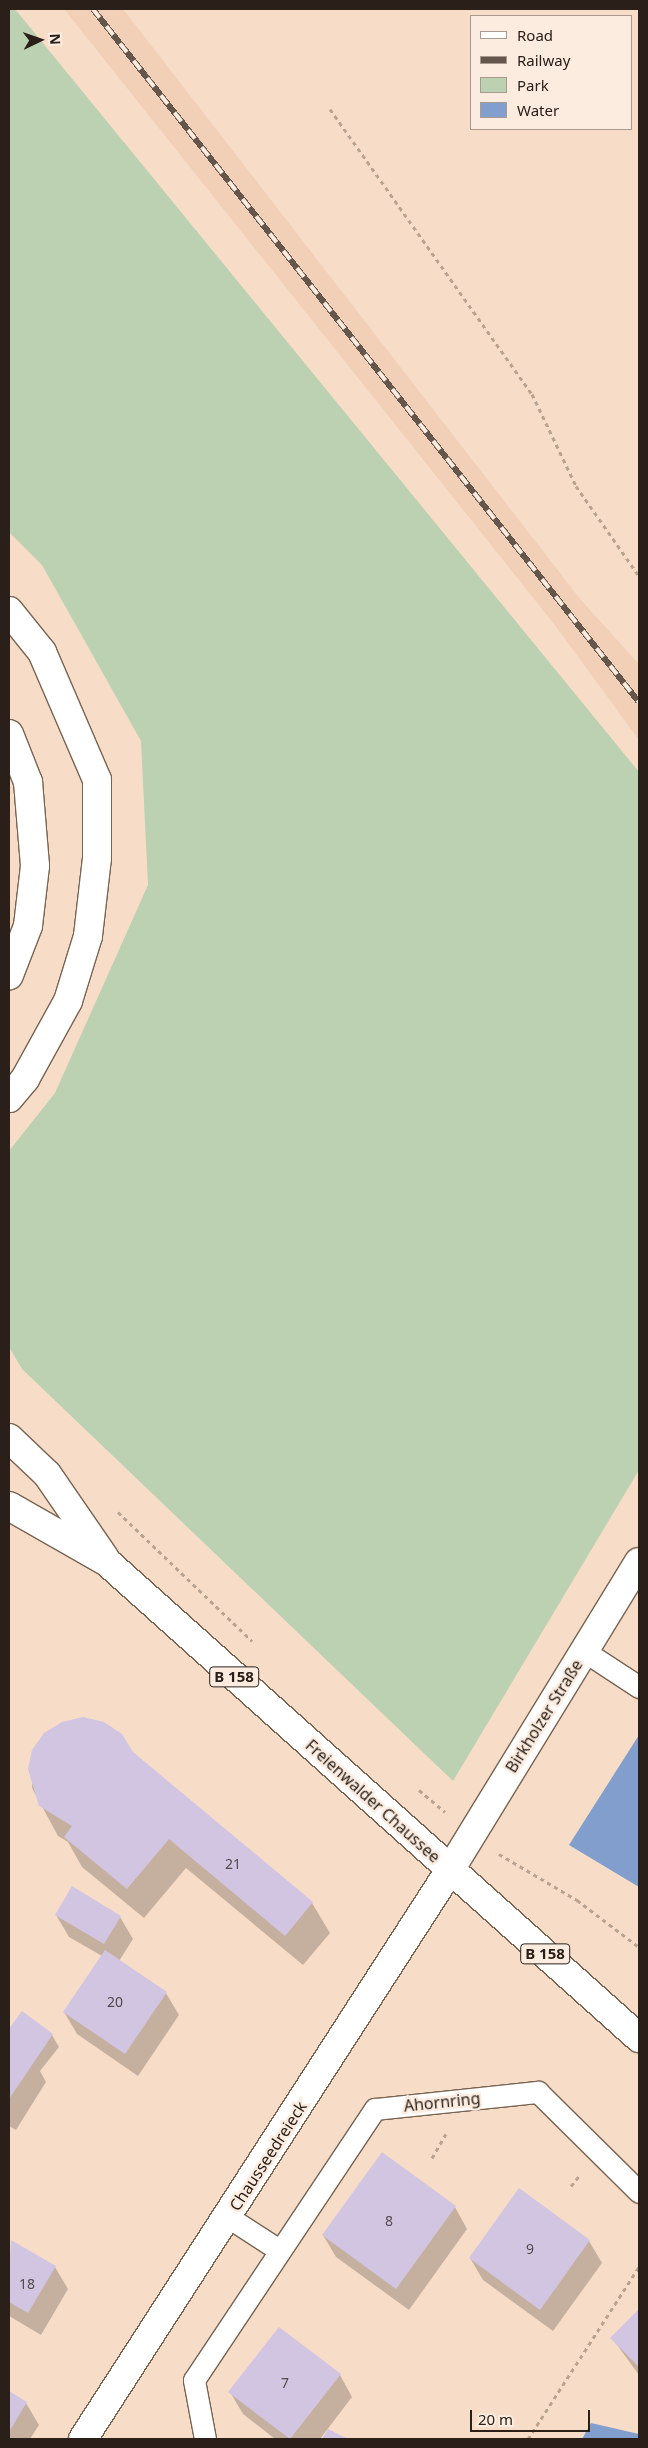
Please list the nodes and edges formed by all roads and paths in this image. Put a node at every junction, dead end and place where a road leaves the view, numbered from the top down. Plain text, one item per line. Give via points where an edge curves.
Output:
1 (330, 109) dead end
2 (639, 576) edge
3 (9, 611) edge
4 (9, 734) edge
5 (9, 975) edge
6 (9, 1098) edge
7 (9, 1438) edge
8 (9, 1506) edge
9 (128, 1522) dead end
10 (108, 1562) junction
11 (639, 1562) edge
12 (256, 1645) dead end
13 (584, 1652) junction
14 (639, 1687) edge
15 (410, 1784) dead end
16 (472, 1834) junction
17 (450, 1870) junction
18 (639, 1947) edge
19 (639, 2038) edge
20 (639, 2192) edge
21 (228, 2217) junction
22 (279, 2250) junction
23 (639, 2267) edge
24 (83, 2439) edge
25 (205, 2439) edge
26 (528, 2439) edge

1 - 2 path via 532,394 576,486
3 - 6 main road via 42,652 96,780 97,858 88,936 68,1001 25,1079
4 - 5 main road via 28,782 36,866 28,926
7 - 10 main road, Freienwalder Chaussee / B 158 via 47,1474
8 - 10 main road, Freienwalder Chaussee / B 158
9 - 12 path
10 - 17 main road, Freienwalder Chaussee / B 158
11 - 13 main road, Birkholzer Straße
13 - 14 lane
13 - 16 main road, Birkholzer Straße
15 - 16 path
16 - 17 main road, Birkholzer Straße
16 - 18 path via 515,1867 577,1900
17 - 19 main road, Freienwalder Chaussee / B 158
17 - 21 main road, Chausseedreieck
20 - 22 lane, Ahornring via 538,2092 375,2109
21 - 22 lane
21 - 24 main road, Chausseedreieck
22 - 25 lane, Ahornring via 194,2380
23 - 26 path

